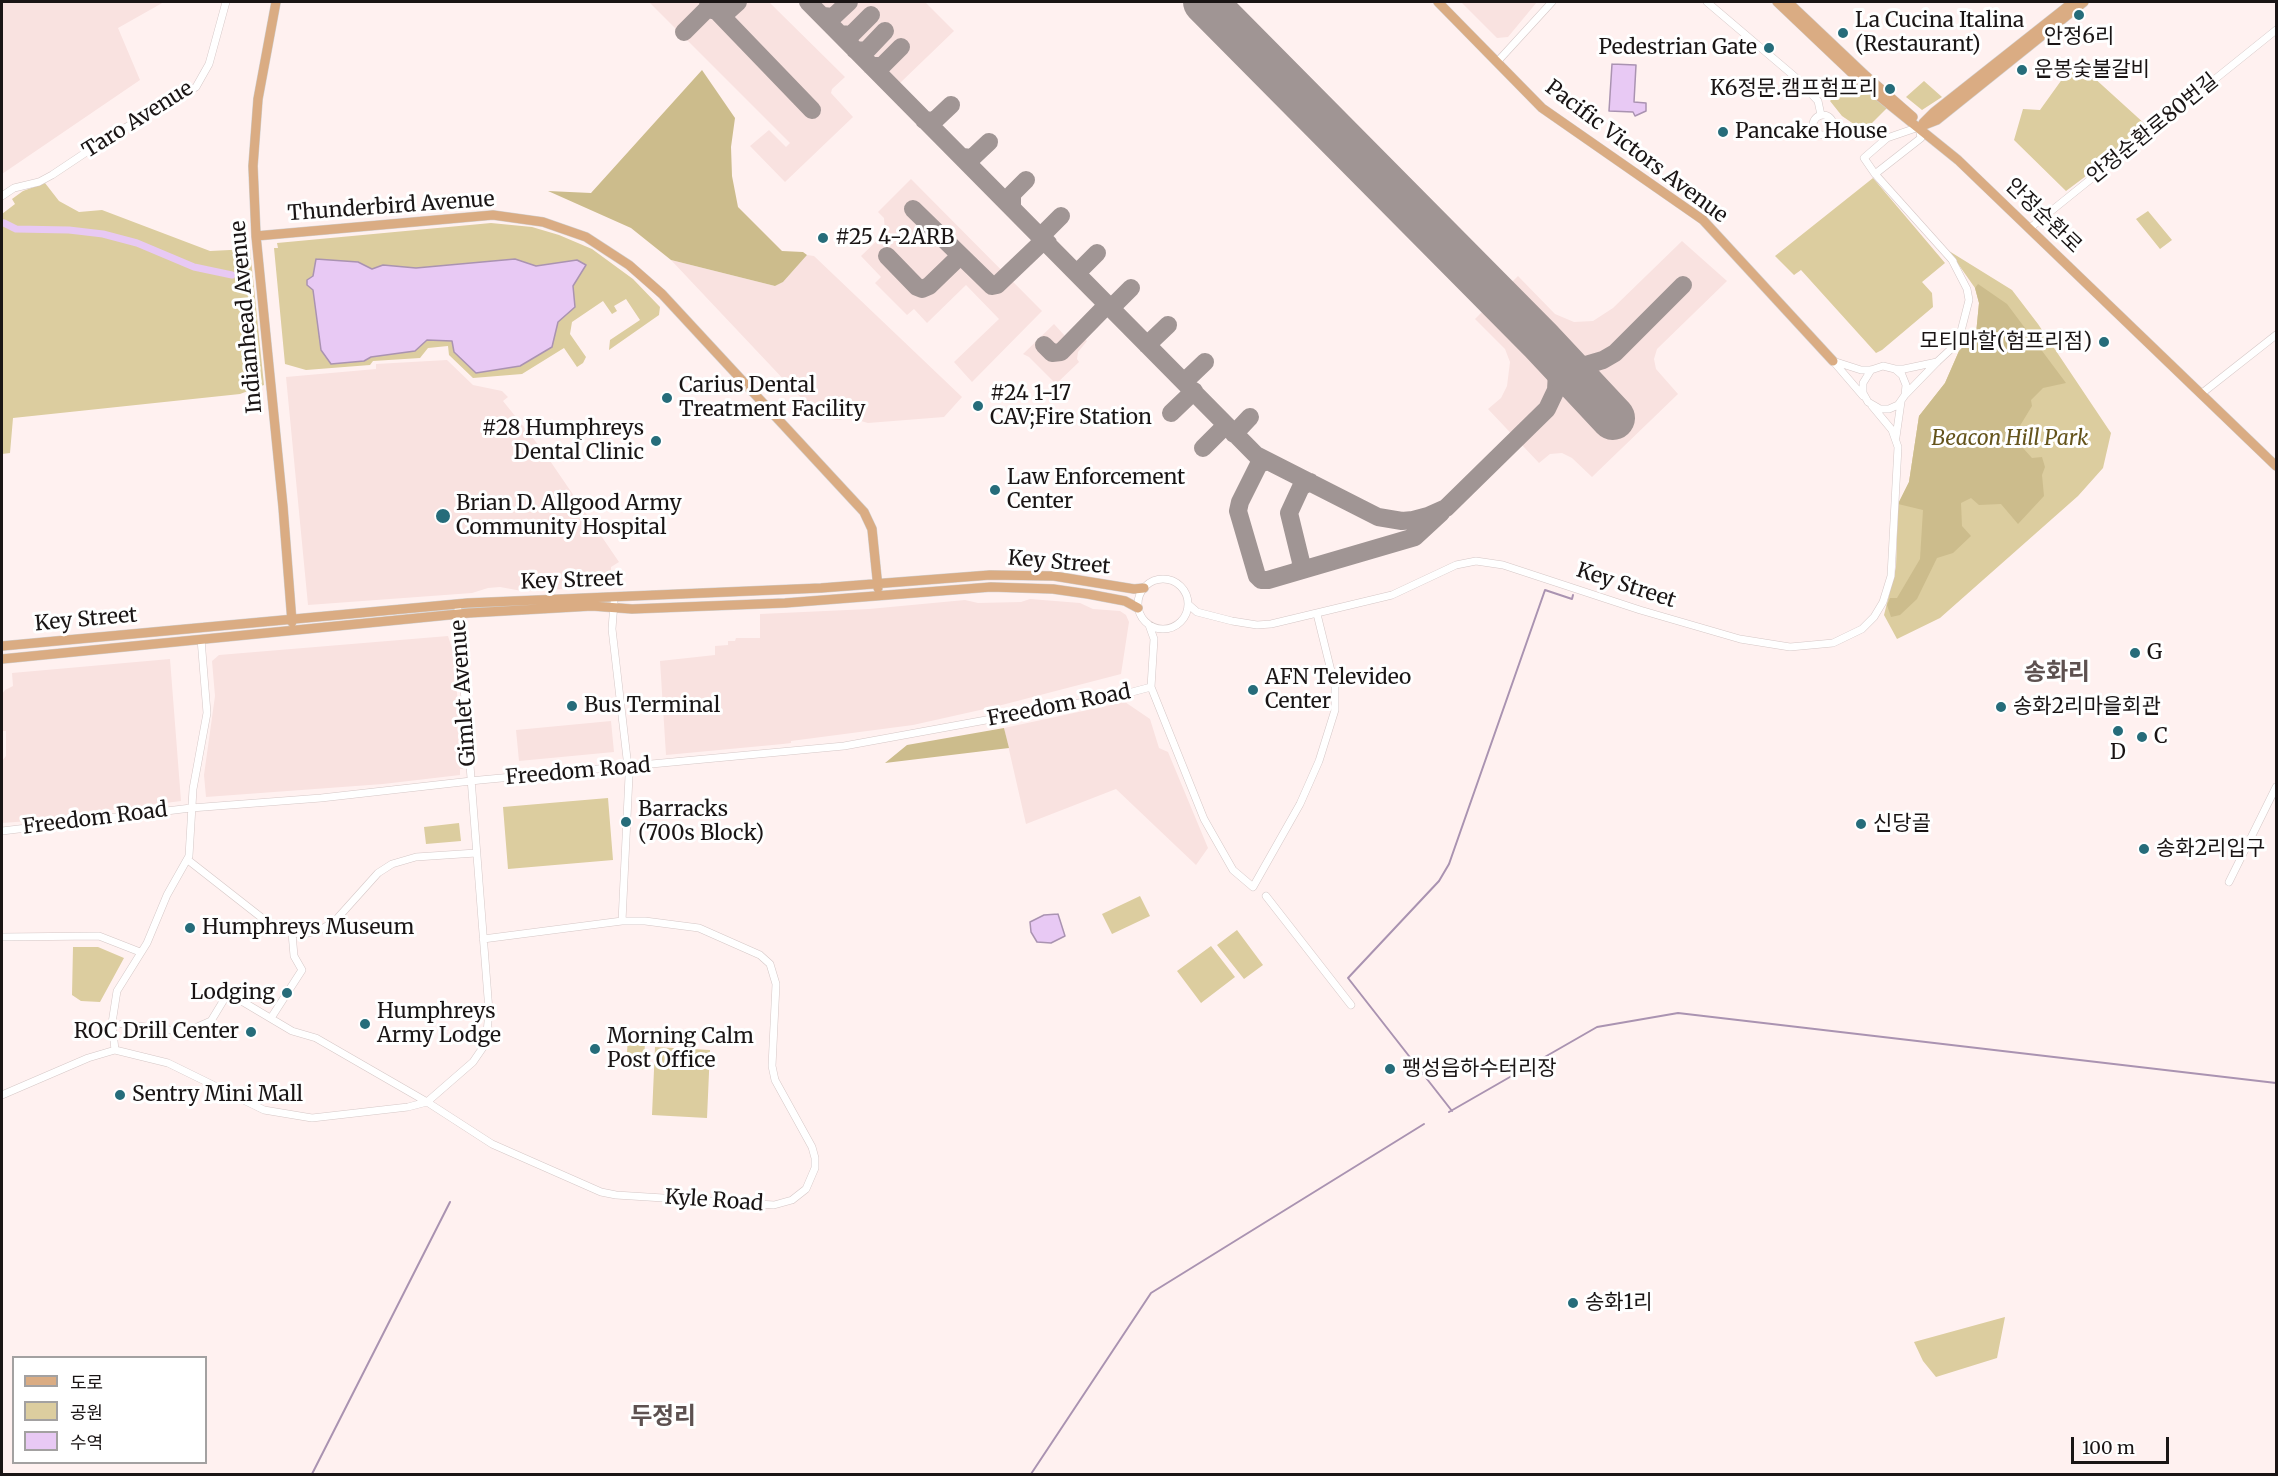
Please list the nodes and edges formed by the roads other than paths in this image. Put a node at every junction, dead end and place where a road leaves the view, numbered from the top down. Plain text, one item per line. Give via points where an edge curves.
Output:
1 (226, 2) edge
2 (276, 2) edge
3 (1438, 2) edge
4 (1552, 2) edge
5 (1707, 2) edge
6 (1777, 2) edge
7 (1788, 2) edge
8 (2073, 2) edge
9 (2084, 2) edge
10 (2277, 30) edge
11 (1498, 61) junction
12 (1821, 115) dead end
13 (1919, 127) junction
14 (1875, 174) junction
15 (2, 196) edge
16 (2030, 228) junction
17 (256, 236) junction
18 (2277, 335) edge
19 (1833, 361) junction
20 (1936, 362) junction
21 (1895, 369) junction
22 (1872, 370) junction
23 (2202, 394) junction
24 (1865, 398) junction
25 (1903, 398) junction
26 (1872, 406) junction
27 (1897, 444) junction
28 (2277, 466) edge
29 (878, 584) junction
30 (1144, 588) junction
31 (879, 596) junction
32 (615, 597) junction
33 (457, 604) junction
34 (1189, 604) junction
35 (614, 608) junction
36 (1138, 608) junction
37 (1197, 612) junction
38 (1317, 614) junction
39 (458, 615) junction
40 (1186, 615) junction
41 (292, 619) junction
42 (1149, 625) junction
43 (1164, 629) junction
44 (293, 631) junction
45 (201, 639) junction
46 (1154, 639) junction
47 (2, 646) edge
48 (2, 659) edge
49 (1151, 687) junction
50 (628, 767) junction
51 (471, 781) junction
52 (2277, 787) edge
53 (191, 808) junction
54 (2, 831) edge
55 (476, 853) junction
56 (188, 860) junction
57 (2229, 882) dead end
58 (1266, 896) dead end
59 (622, 921) junction
60 (292, 933) junction
61 (2, 938) edge
62 (483, 939) junction
63 (140, 952) junction
64 (1351, 1005) dead end
65 (271, 1018) junction
66 (122, 1024) dead end
67 (115, 1050) junction
68 (2, 1085) edge
69 (4, 1094) edge
70 (427, 1102) junction

1 - 15 street, Taro Avenue via 209,64 196,87 52,175
2 - 17 main road, Indianhead Avenue via 258,99 254,155
3 - 11 main road, Pacific Victors Avenue
4 - 11 street
5 - 12 street via 1794,76 1818,101
6 - 13 main road, 안정순환로 via 1859,80
7 - 13 main road via 1911,114
8 - 13 main road
9 - 13 main road via 1937,120
10 - 16 street, 안정순환로80번길
11 - 19 main road, Pacific Victors Avenue via 1542,108 1703,220
13 - 14 street via 1921,138
13 - 14 street via 1887,138 1864,158
13 - 16 main road, 안정순환로
14 - 20 street via 1952,261 1967,289 1968,308 1959,339
16 - 23 main road, 안정순환로
17 - 29 main road, Thunderbird Avenue via 493,215 543,222 586,237 625,262 662,294 864,512 872,529
17 - 41 main road, Indianhead Avenue
18 - 23 street
19 - 22 street
19 - 24 street
20 - 21 street
20 - 25 street
21 - 22 street via 1883,366
21 - 25 street via 1905,380
22 - 24 street via 1863,383
23 - 28 main road, 안정순환로
24 - 26 street
25 - 26 street via 1890,409
25 - 27 street, Key Street
26 - 27 street via 1892,430
27 - 38 street, Key Street via 1888,590 1879,610 1862,629 1833,643 1790,647 1740,639 1503,565 1476,561 1456,565 1392,595
29 - 30 main road, Key Street via 1021,575
29 - 31 main road, Thunderbird Avenue
29 - 32 main road, Key Street
30 - 34 street via 1157,580 1172,581 1185,590
30 - 36 street
31 - 35 main road, Key Street
31 - 36 main road, Key Street via 1022,587 1088,594 1125,601
32 - 33 main road, Key Street
32 - 35 street
33 - 39 street, Gimlet Avenue
33 - 41 main road, Key Street
34 - 37 street
34 - 40 street
35 - 39 main road, Key Street
35 - 50 street via 612,629
36 - 42 street
37 - 38 street, Key Street via 1257,625
37 - 40 street
38 - 49 street via 1335,687 1335,711 1300,804 1253,887 1233,870 1204,819
39 - 44 main road, Key Street
39 - 51 street, Gimlet Avenue
40 - 43 street via 1177,626
41 - 44 main road, Indianhead Avenue
41 - 47 main road, Key Street
42 - 43 street
42 - 46 street
43 - 46 street
44 - 45 main road, Key Street
45 - 48 main road, Key Street
45 - 53 street via 207,713
46 - 49 street
49 - 50 street, Freedom Road via 844,746
50 - 51 street, Freedom Road
50 - 59 street
51 - 53 street, Freedom Road
51 - 55 street, Gimlet Avenue
52 - 57 street
53 - 54 street, Freedom Road
53 - 56 street
55 - 60 street via 416,857 392,864 378,873 326,928
55 - 62 street, Gimlet Avenue
56 - 60 street via 262,918
56 - 63 street via 174,880
58 - 64 street
59 - 62 street, Kyle Road
59 - 70 street, Kyle Road via 699,928 760,955 770,964 776,984 772,1066 775,1080 815,1158 813,1177 800,1196 774,1205 601,1192 492,1144
60 - 65 street via 294,956 302,970
61 - 63 street via 99,936
62 - 70 street, Gimlet Avenue via 489,1011 486,1043 473,1062
63 - 67 street via 117,991 112,1023
65 - 66 street, Kyle Road via 228,993 211,1021 186,1032
65 - 70 street, Kyle Road via 292,1031 316,1038
67 - 69 street
67 - 70 street via 168,1063 264,1110 295,1117 333,1118
68 - 69 street

